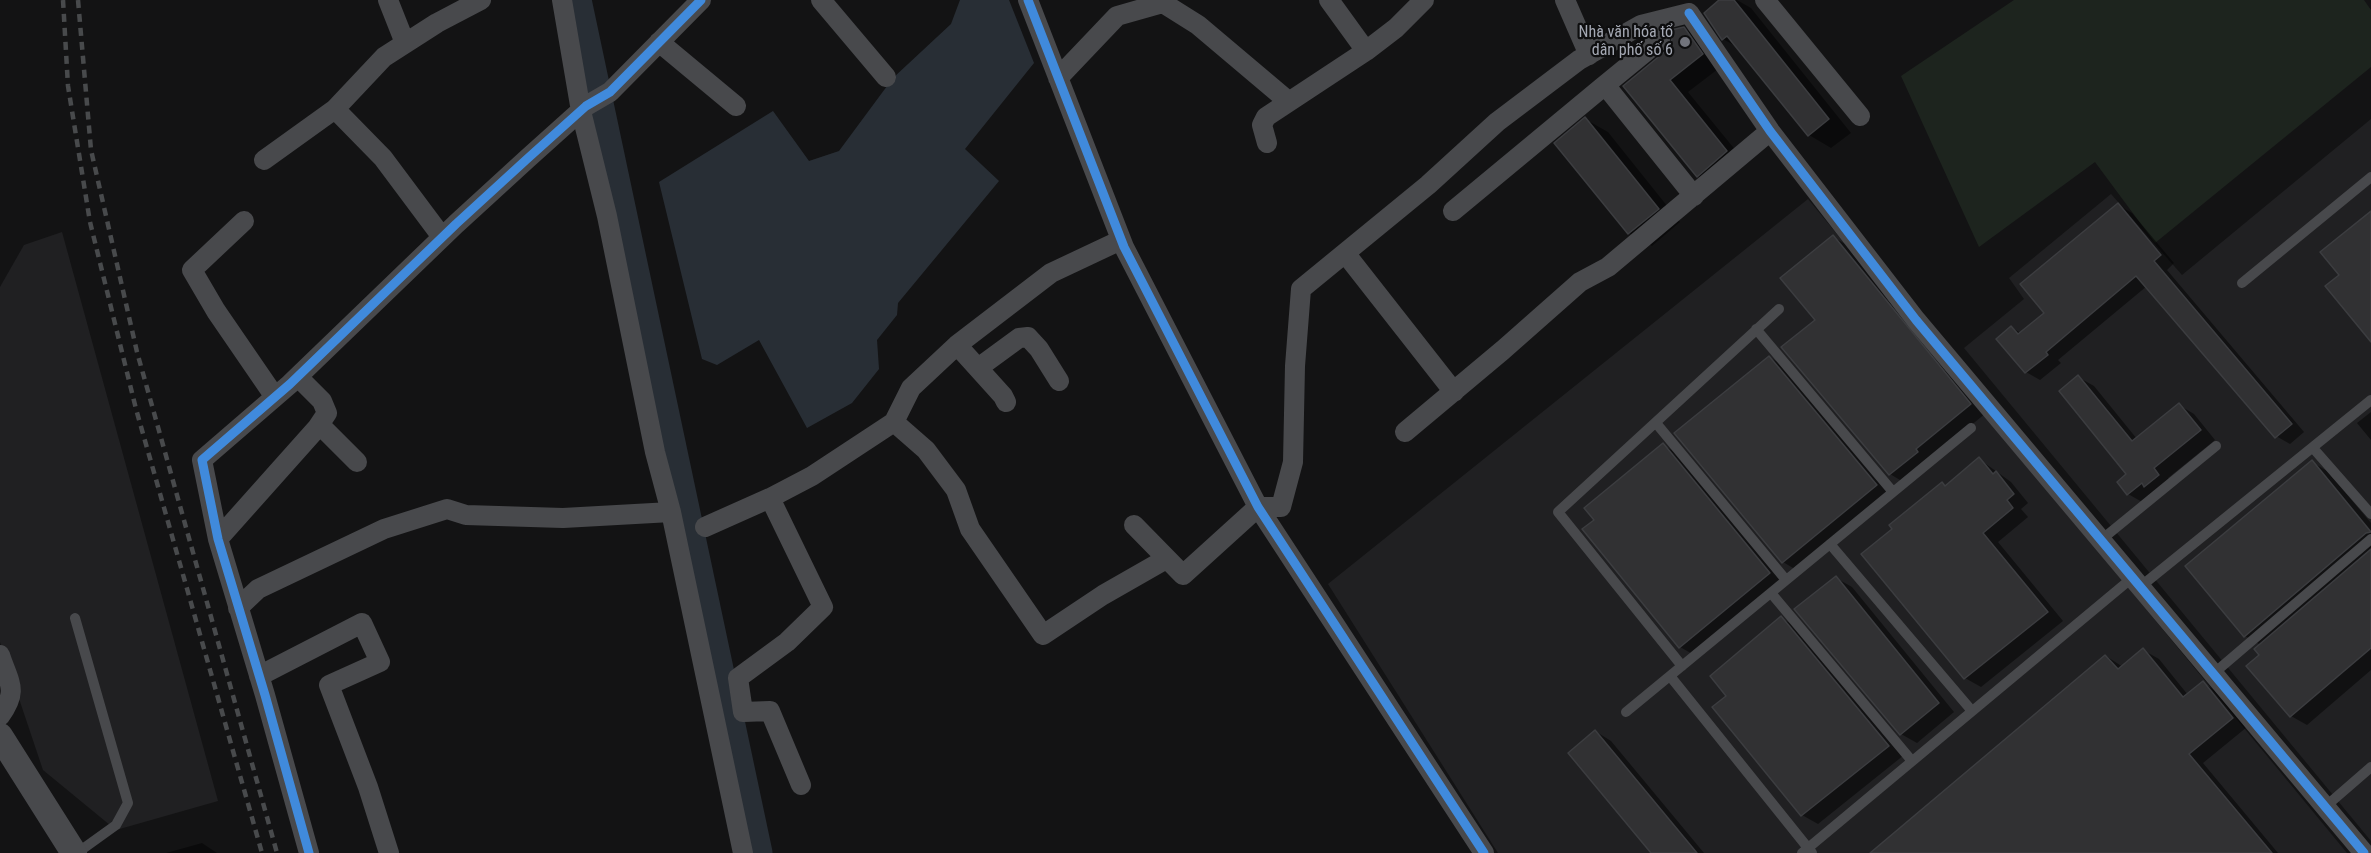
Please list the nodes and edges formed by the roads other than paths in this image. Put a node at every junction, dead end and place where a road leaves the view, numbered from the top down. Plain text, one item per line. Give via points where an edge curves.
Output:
1 (388, 0) edge
2 (481, 0) edge
3 (562, 0) edge
4 (701, 0) edge
5 (821, 0) edge
6 (1028, 0) edge
7 (1329, 0) edge
8 (1424, 0) edge
9 (1565, 0) edge
10 (1765, 0) edge
11 (1163, 1) edge
12 (1691, 6) edge
13 (1660, 40) dead end
14 (659, 42) junction
15 (405, 44) junction
16 (1366, 51) junction
17 (1589, 55) junction
18 (886, 77) dead end
19 (1058, 78) junction
20 (1605, 85) junction
21 (1288, 100) junction
22 (736, 106) dead end
23 (583, 108) junction
24 (335, 110) junction
25 (1860, 116) dead end
26 (1770, 131) junction
27 (1267, 143) dead end
28 (264, 160) dead end
29 (2371, 177) edge
30 (1694, 196) junction
31 (1453, 211) dead end
32 (244, 221) dead end
33 (442, 237) junction
34 (1121, 240) junction
35 (1345, 253) junction
36 (2242, 283) dead end
37 (1779, 309) dead end
38 (1756, 329) junction
39 (957, 345) junction
40 (978, 368) junction
41 (298, 377) junction
42 (1059, 381) dead end
43 (1454, 392) junction
44 (275, 397) junction
45 (2371, 400) edge
46 (1006, 402) dead end
47 (894, 422) junction
48 (1656, 423) junction
49 (316, 428) junction
50 (1971, 428) dead end
51 (1405, 432) dead end
52 (2216, 446) dead end
53 (2313, 448) junction
54 (357, 462) dead end
55 (1893, 492) junction
56 (770, 498) junction
57 (1258, 507) junction
58 (671, 512) junction
59 (2371, 514) edge
60 (1134, 525) dead end
61 (705, 527) dead end
62 (218, 539) junction
63 (2371, 539) edge
64 (2101, 540) junction
65 (1830, 544) junction
66 (1166, 559) junction
67 (1786, 580) junction
68 (2136, 582) junction
69 (1771, 593) junction
70 (238, 608) junction
71 (75, 618) dead end
72 (0, 655) edge
73 (1682, 666) junction
74 (2213, 674) junction
75 (260, 676) junction
76 (1670, 676) junction
77 (1972, 711) junction
78 (1626, 712) dead end
79 (0, 716) edge
80 (0, 736) edge
81 (1912, 761) junction
82 (2371, 767) edge
83 (801, 785) dead end
84 (2325, 807) junction
85 (1807, 851) edge
86 (75, 853) edge
87 (309, 853) edge
88 (389, 853) edge
89 (743, 853) edge
90 (1484, 853) edge
91 (2364, 853) edge

1 - 15 street
2 - 15 street
3 - 23 street
4 - 14 street
5 - 18 street
6 - 19 street
7 - 16 street
8 - 16 street
9 - 17 street
10 - 25 street
11 - 19 street via 1117,16
11 - 21 street
12 - 17 street via 1641,25
12 - 26 street
13 - 20 street
14 - 22 street
14 - 23 street via 610,92
15 - 24 street via 384,57
16 - 21 street
17 - 35 street via 1497,122
19 - 34 street
20 - 30 street
20 - 31 street
21 - 27 street via 1262,125
23 - 33 street
23 - 58 street
24 - 28 street
24 - 33 street via 383,158
26 - 30 street
26 - 64 street via 1916,320
29 - 36 lane
30 - 43 street via 1608,267 1580,282
32 - 44 street via 192,270
33 - 41 street
34 - 39 street via 1051,273
34 - 57 street
35 - 43 street
35 - 57 street via 1301,289 1293,462 1281,507
37 - 38 lane
38 - 48 lane
38 - 55 lane
39 - 40 street
39 - 47 street via 911,388
40 - 42 street via 1019,338 1028,337
40 - 46 street
41 - 44 street
41 - 49 street via 322,401 327,413
43 - 51 street
44 - 62 street via 202,460
45 - 53 lane
47 - 56 street via 812,476
47 - 66 street via 926,450 956,490 970,529 1043,635
48 - 67 lane
48 - 73 lane via 1558,512
49 - 54 street via 321,426
49 - 62 street
50 - 55 lane
52 - 64 lane
53 - 59 lane
53 - 68 lane
55 - 65 lane
56 - 61 street
56 - 83 street via 823,607 787,642 738,678 743,712 770,711
57 - 66 street via 1183,575
57 - 90 street
58 - 70 street via 563,518 466,515 447,509 373,534 258,589
58 - 89 street
60 - 66 street
62 - 70 street
63 - 74 lane
64 - 68 street
65 - 67 lane
65 - 77 lane
67 - 69 lane
68 - 74 street
68 - 77 lane
69 - 73 lane
69 - 81 lane
70 - 75 street
71 - 86 lane via 128,803 116,825
72 - 79 street via 13,692
73 - 76 lane
74 - 84 street
75 - 87 street
75 - 88 street via 362,623 380,662 329,684
76 - 78 lane
76 - 85 lane
77 - 81 lane
80 - 86 street
81 - 85 lane
82 - 84 lane
84 - 91 street

